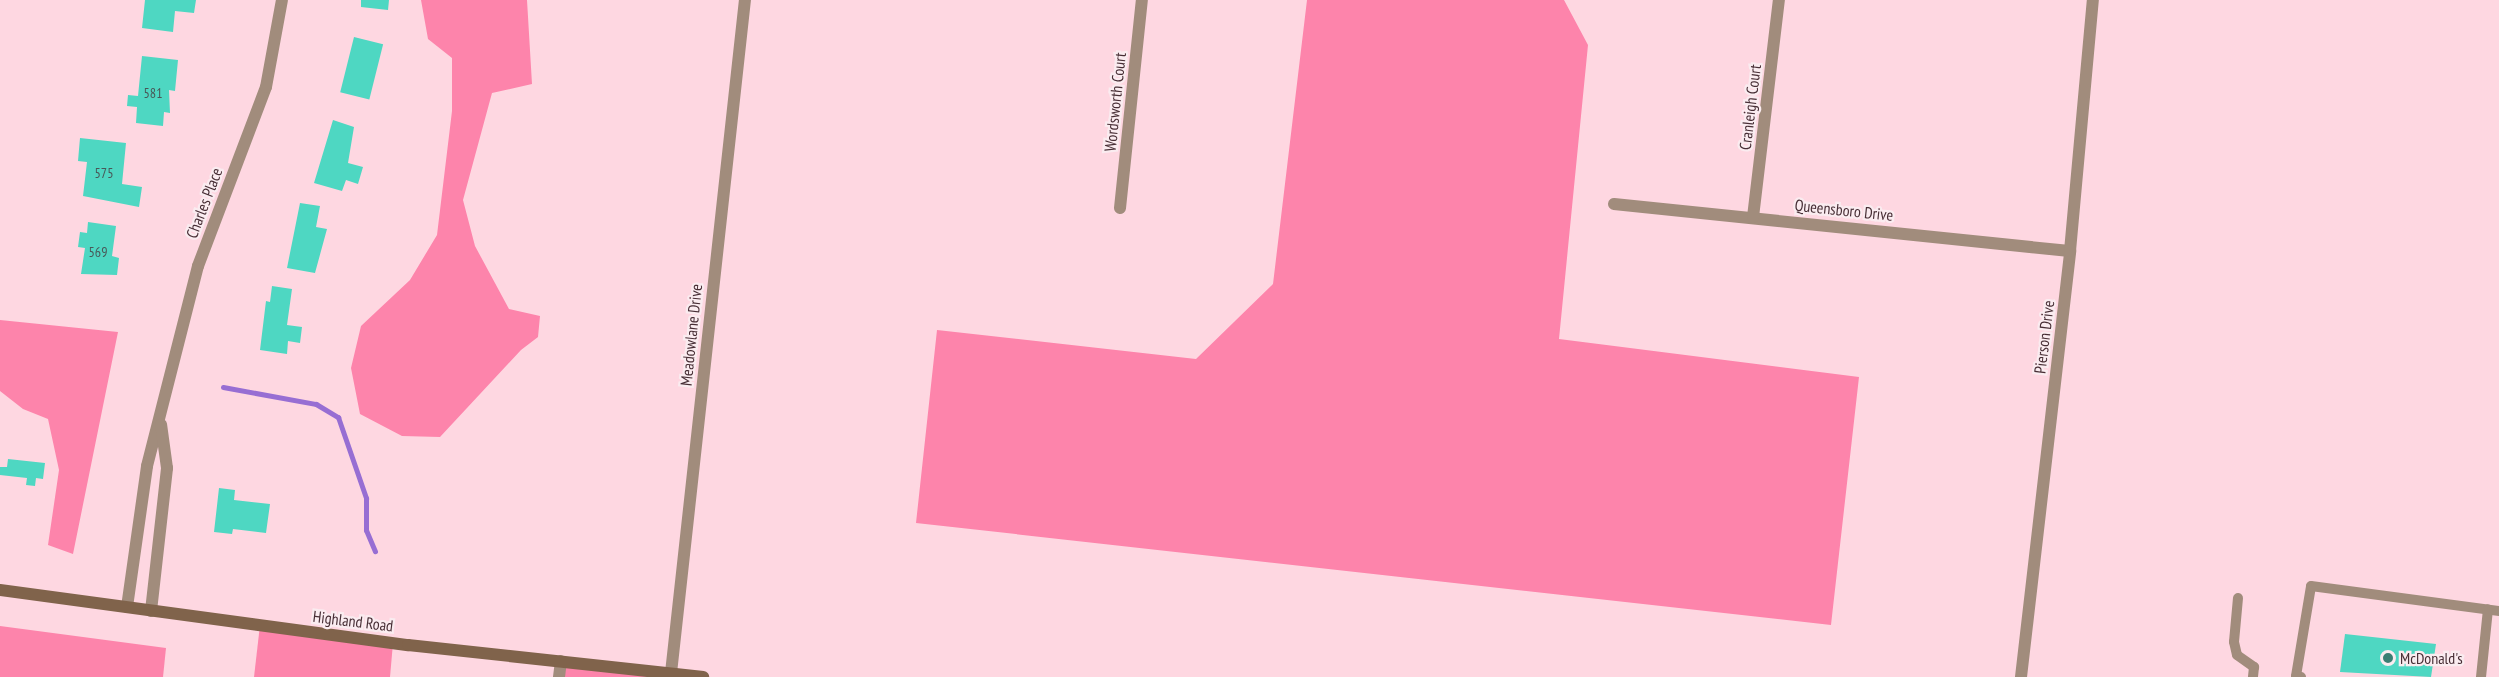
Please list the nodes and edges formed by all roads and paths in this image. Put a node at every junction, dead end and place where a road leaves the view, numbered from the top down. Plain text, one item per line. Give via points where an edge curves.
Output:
1 (282, 0) edge
2 (744, 0) edge
3 (1142, 0) edge
4 (1779, 0) edge
5 (2093, 0) edge
6 (1614, 204) dead end
7 (1120, 208) dead end
8 (1753, 218) junction
9 (2070, 251) junction
10 (161, 420) junction
11 (0, 590) edge
12 (2238, 598) dead end
13 (127, 608) junction
14 (151, 610) junction
15 (2494, 610) edge
16 (561, 661) junction
17 (671, 673) junction
18 (559, 677) edge
19 (703, 677) edge
20 (2021, 677) edge
21 (2253, 677) edge
22 (2301, 677) edge
23 (2481, 677) edge

1 - 10 street, Charles Place via 266,87 198,266
2 - 17 street, Meadowlane Drive
3 - 7 street, Wordsworth Court
4 - 8 street, Cranleigh Court
5 - 9 street, Pierson Drive
6 - 8 street, Queensboro Drive
8 - 9 street, Queensboro Drive
9 - 20 street, Pierson Drive
10 - 13 street, Charles Place via 147,466
10 - 14 street, Charles Place via 167,468
11 - 13 street, Highland Road
12 - 21 lane via 2234,642 2237,655 2254,667
13 - 14 street, Highland Road
14 - 16 street, Highland Road
15 - 22 lane via 2311,586 2296,676
15 - 23 lane
16 - 17 street, Highland Road
16 - 18 street
17 - 19 street, Highland Road

